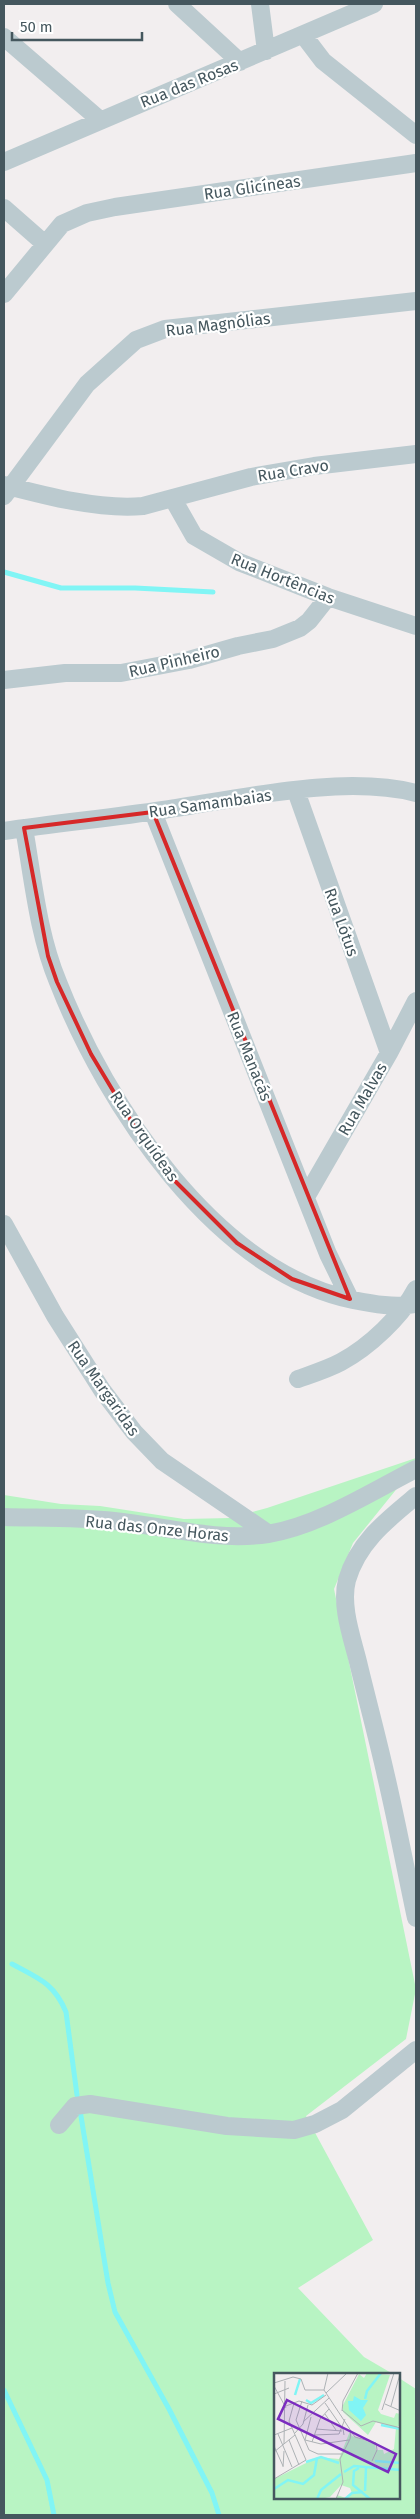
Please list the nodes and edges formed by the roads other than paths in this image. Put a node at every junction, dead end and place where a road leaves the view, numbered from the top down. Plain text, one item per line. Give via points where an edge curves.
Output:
1 (177, 4) edge
2 (260, 4) edge
3 (374, 4) edge
4 (304, 36) junction
5 (4, 37) edge
6 (266, 51) junction
7 (240, 62) junction
8 (100, 120) junction
9 (416, 135) edge
10 (4, 162) edge
11 (416, 163) edge
12 (4, 208) edge
13 (45, 244) junction
14 (4, 294) edge
15 (416, 301) edge
16 (416, 454) edge
17 (6, 489) edge
18 (173, 499) junction
19 (328, 596) junction
20 (416, 626) edge
21 (4, 680) edge
22 (296, 791) junction
23 (416, 793) edge
24 (152, 812) junction
25 (24, 828) junction
26 (4, 830) edge
27 (416, 1001) edge
28 (389, 1053) junction
29 (306, 1197) junction
30 (4, 1224) edge
31 (416, 1289) edge
32 (350, 1299) junction
33 (412, 1305) edge
34 (298, 1380) dead end
35 (416, 1469) edge
36 (416, 1496) edge
37 (4, 1517) edge
38 (269, 1534) junction
39 (416, 1918) edge
40 (416, 2050) edge
41 (59, 2125) dead end

1 - 7 street
2 - 6 street
3 - 4 street, Rua das Rosas
4 - 6 street, Rua das Rosas
4 - 9 street via 323,61
5 - 8 street
6 - 7 street, Rua das Rosas
7 - 8 street, Rua das Rosas
8 - 10 street, Rua das Rosas
11 - 13 street, Rua Glicíneas via 87,213 62,224
12 - 13 street
13 - 14 street, Rua Glicíneas
15 - 17 street, Rua Magnólias via 165,329 136,340 86,384
16 - 18 street, Rua Cravo via 251,477
17 - 18 street, Rua Cravo via 109,506 143,506
18 - 19 street, Rua Hortências via 194,536 214,549
19 - 20 street, Rua Hortências
19 - 21 street, Rua Pinheiro via 309,621 273,639 121,673 64,673
22 - 23 street, Rua Samambaias via 377,786
22 - 24 street, Rua Samambaias
22 - 28 street, Rua Lótus
24 - 25 street, Rua Samambaias
24 - 29 street, Rua Manacás
25 - 26 street, Rua Samambaias
25 - 32 street, Rua Orquídeas via 48,956 91,1054 139,1134 172,1178 237,1243 266,1265 292,1279 326,1294
27 - 28 street, Rua Malvas
28 - 29 street, Rua Malvas
29 - 32 street, Rua Manacás
30 - 38 street, Rua Margaridas via 55,1316 102,1390 134,1432 162,1461
31 - 33 street
32 - 33 street, Rua Orquídeas
33 - 34 street via 347,1358
35 - 38 street, Rua das Onze Horas via 346,1505 300,1525
36 - 39 street via 374,1532 362,1547 347,1581 345,1597
37 - 38 street, Rua das Onze Horas via 112,1520 233,1537
40 - 41 street via 342,2110 306,2128 276,2130 227,2126 90,2104 75,2106

